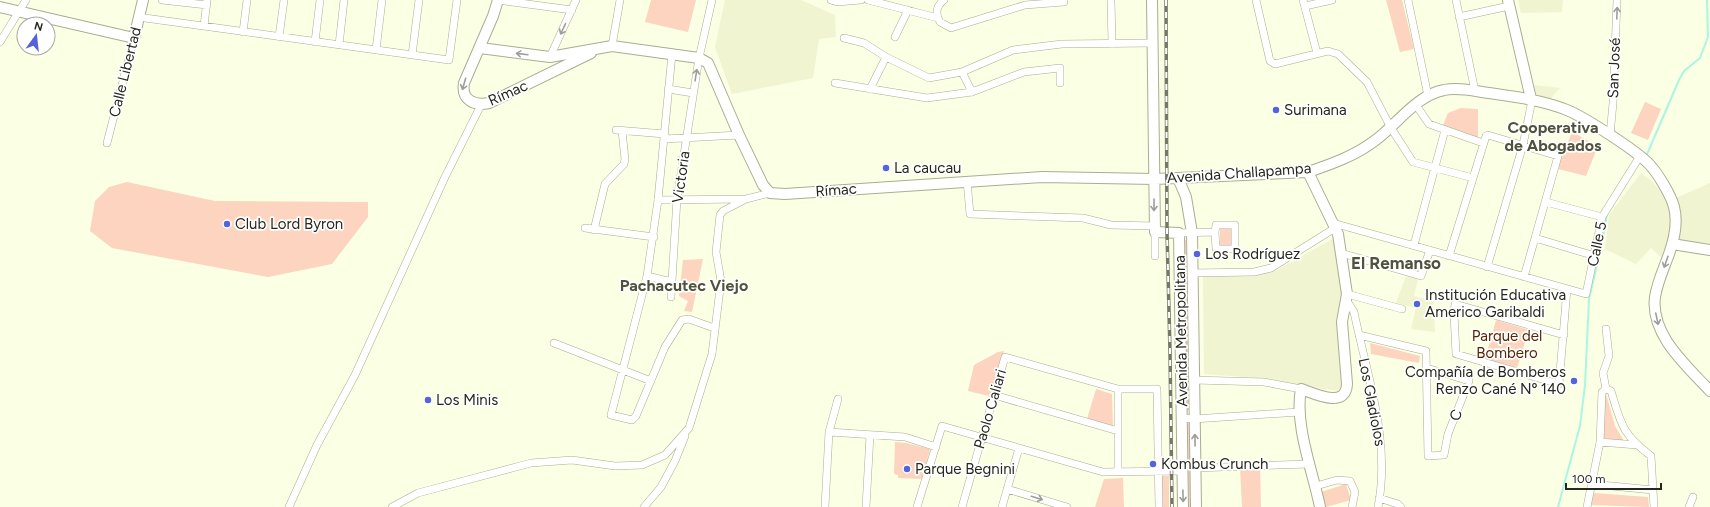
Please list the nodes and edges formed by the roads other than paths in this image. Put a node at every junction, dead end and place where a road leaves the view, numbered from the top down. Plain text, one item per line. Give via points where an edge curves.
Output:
1 (26, 0) edge
2 (143, 0) edge
3 (162, 0) edge
4 (247, 0) edge
5 (284, 0) edge
6 (320, 0) edge
7 (344, 0) edge
8 (382, 0) edge
9 (419, 0) edge
10 (457, 0) edge
11 (498, 0) edge
12 (576, 0) edge
13 (620, 0) edge
14 (712, 0) edge
15 (831, 0) edge
16 (861, 0) edge
17 (868, 0) edge
18 (944, 0) edge
19 (1064, 0) edge
20 (1111, 0) edge
21 (1152, 0) edge
22 (1256, 0) edge
23 (1332, 0) edge
24 (1408, 0) edge
25 (1456, 0) edge
26 (1617, 0) edge
27 (1314, 2) edge
28 (207, 3) edge
29 (1304, 3) edge
30 (1508, 3) edge
31 (0, 6) edge
32 (572, 10) junction
33 (908, 10) junction
34 (19, 11) junction
35 (1459, 17) junction
36 (145, 18) dead end
37 (938, 18) junction
38 (204, 26) junction
39 (242, 32) junction
40 (279, 37) junction
41 (895, 37) dead end
42 (134, 38) junction
43 (844, 38) dead end
44 (0, 42) edge
45 (315, 42) junction
46 (1112, 44) junction
47 (1153, 44) junction
48 (339, 45) junction
49 (612, 46) junction
50 (480, 48) junction
51 (602, 48) junction
52 (376, 50) junction
53 (1316, 53) junction
54 (672, 54) junction
55 (412, 55) junction
56 (550, 57) junction
57 (886, 57) junction
58 (699, 58) junction
59 (962, 72) junction
60 (1060, 82) dead end
61 (835, 83) dead end
62 (668, 88) junction
63 (870, 89) junction
64 (1475, 91) junction
65 (972, 92) junction
66 (693, 93) junction
67 (1428, 96) junction
68 (1531, 99) junction
69 (481, 105) junction
70 (1416, 105) junction
71 (1391, 128) junction
72 (1445, 130) junction
73 (739, 134) junction
74 (1610, 135) junction
75 (665, 137) junction
76 (686, 138) junction
77 (107, 143) dead end
78 (1484, 143) junction
79 (1523, 145) junction
80 (1640, 157) junction
81 (1435, 167) junction
82 (1308, 172) junction
83 (1155, 178) junction
84 (1178, 178) junction
85 (1191, 178) junction
86 (1473, 178) junction
87 (967, 181) junction
88 (770, 193) junction
89 (1186, 198) junction
90 (677, 199) junction
91 (746, 199) junction
92 (658, 200) junction
93 (1546, 202) junction
94 (1602, 217) junction
95 (1334, 225) junction
96 (584, 228) dead end
97 (1155, 229) junction
98 (594, 230) junction
99 (1215, 232) dead end
100 (1179, 233) junction
101 (1192, 233) junction
102 (654, 237) junction
103 (1535, 238) junction
104 (1672, 244) junction
105 (1414, 245) junction
106 (1430, 250) junction
107 (1710, 250) edge
108 (1342, 253) junction
109 (1155, 256) dead end
110 (1449, 256) junction
111 (1595, 256) junction
112 (1487, 267) junction
113 (1192, 273) junction
114 (647, 276) junction
115 (1524, 277) junction
116 (672, 282) junction
117 (1567, 289) junction
118 (671, 297) dead end
119 (1347, 298) junction
120 (1402, 309) dead end
121 (714, 328) junction
122 (1606, 329) dead end
123 (1359, 335) junction
124 (1564, 335) junction
125 (554, 343) dead end
126 (1427, 368) junction
127 (622, 369) junction
128 (1194, 380) junction
129 (651, 381) junction
130 (1118, 389) junction
131 (1606, 389) junction
132 (1301, 390) junction
133 (1710, 391) edge
134 (994, 395) junction
135 (838, 399) dead end
136 (1299, 412) junction
137 (1182, 418) junction
138 (1194, 419) junction
139 (687, 430) junction
140 (1118, 431) junction
141 (829, 432) junction
142 (870, 435) junction
143 (982, 437) junction
144 (1600, 442) junction
145 (1637, 445) junction
146 (936, 447) junction
147 (1019, 448) junction
148 (1309, 464) junction
149 (1195, 468) junction
150 (1158, 471) junction
151 (1183, 471) junction
152 (1118, 472) junction
153 (1591, 484) junction
154 (1316, 486) junction
155 (1008, 489) junction
156 (1653, 490) junction
157 (1694, 497) dead end
158 (1380, 498) junction
159 (289, 507) edge
160 (392, 507) edge
161 (644, 507) edge
162 (824, 507) edge
163 (866, 507) edge
164 (917, 507) edge
165 (962, 507) edge
166 (1002, 507) edge
167 (1067, 507) edge
168 (1159, 507) edge
169 (1183, 507) edge
170 (1196, 507) edge
171 (1320, 507) edge
172 (1352, 507) edge
173 (1378, 507) edge
174 (1401, 507) edge
175 (1587, 507) edge
176 (1654, 507) edge
177 (1689, 507) edge

1 - 34 street
2 - 42 street, Calle Libertad
3 - 28 street
4 - 39 street
5 - 40 street
6 - 45 street
7 - 48 street
8 - 52 street
9 - 55 street
10 - 55 street via 449,60
11 - 32 street
11 - 50 street
12 - 32 street
13 - 49 street
14 - 58 street, Victoria
15 - 16 street
17 - 33 street
18 - 37 street via 938,7
19 - 37 street via 1025,5 951,28
20 - 46 street
21 - 47 street
22 - 53 street via 1270,62 1275,64
23 - 27 street
24 - 67 street
25 - 35 street
74 -> 26 street, San José
27 - 29 street
28 - 38 street
29 - 53 street
30 - 35 street
30 - 68 street
31 - 34 street
32 -> 56 street
33 - 37 street
33 - 41 street
34 - 42 street
34 - 44 street
35 - 64 street
36 - 38 street
38 - 39 street
39 - 40 street
40 - 45 street
42 - 77 street, Calle Libertad
43 - 57 street via 864,43
45 - 48 street
46 - 47 street
46 - 59 street via 1062,44 1013,50
47 - 83 street
48 - 52 street
49 - 51 street, Rímac
49 - 54 street, Rímac
56 -> 50 street, Rímac
50 -> 69 street, Rímac via 462,91 471,101
51 - 56 street, Rímac
51 - 69 street, Rímac
52 - 55 street
53 - 71 street via 1328,51 1338,54 1367,82
54 - 58 street, Rímac
54 - 62 street
57 - 59 street via 929,78
57 - 63 street
66 -> 58 street, Victoria
58 - 73 street via 708,63
59 - 65 street
60 - 65 street via 1060,68 1024,72
61 - 63 street
62 - 66 street
62 - 75 street
63 - 65 street via 927,98
64 - 67 street, Avenida Challapampa via 1443,90
64 - 68 street, Avenida Challapampa
66 - 76 street, Victoria
67 - 70 street, Avenida Challapampa
68 - 74 street, Avenida Challapampa via 1567,110
68 - 79 street via 1532,105
69 - 159 street via 445,177 355,375 317,445
70 - 71 street, Avenida Challapampa
70 - 72 street via 1428,124
71 - 81 street via 1413,162
71 - 82 street, Avenida Challapampa via 1362,149
72 - 78 street
72 - 81 street
73 - 76 street
73 - 88 street via 763,185
74 - 80 street, Avenida Challapampa
75 - 76 street
75 - 92 street
75 - 98 street via 619,131 624,164 605,184
76 - 90 street, Victoria
78 - 79 street via 1487,134
78 - 86 street
79 - 93 street via 1558,156
79 - 112 street
80 - 94 street, Calle 5
80 - 104 street, Avenida Challapampa via 1650,165 1674,206 1676,218
81 - 86 street
81 - 105 street
82 - 85 street, Avenida Challapampa
82 - 95 street
83 - 84 street, Avenida Challapampa
83 - 87 street, Rímac via 1042,177
83 -> 97 street
84 - 85 street, Avenida Challapampa
84 - 89 street, Avenida Metropolitana
85 - 89 street, Avenida Metropolitana
86 - 110 street
87 - 88 street, Rímac
87 - 97 street via 970,214 1083,218 1111,225
88 - 91 street
89 - 101 street, Avenida Metropolitana
90 - 91 street
90 - 92 street
90 - 116 street, Victoria
91 - 121 street via 720,215 716,252 721,281
92 - 102 street
93 - 94 street
93 - 103 street
94 - 111 street, Calle 5
95 - 105 street
95 - 108 street
95 - 113 street via 1271,268 1254,272
96 - 98 street
97 - 100 street, Avenida Metropolitana
97 - 109 street
98 - 102 street
99 - 101 street
100 - 101 street
100 - 137 street, Avenida Metropolitana
101 - 113 street, Avenida Metropolitana
102 - 114 street
103 - 111 street
103 - 115 street
104 - 107 street
104 -> 133 street, Avenida Challapampa via 1655,298 1655,313 1659,328 1676,353
105 - 106 street
106 - 108 street via 1421,276
106 - 110 street
108 - 119 street
110 - 112 street
111 - 117 street, Calle 5 via 1586,294
112 - 115 street
113 - 128 street, Avenida Metropolitana
114 - 116 street
114 - 127 street
115 - 117 street
116 - 118 street, Victoria
117 - 124 street
119 - 120 street
119 - 123 street, Los Gladiolos via 1354,312
119 - 132 street via 1342,322 1346,393 1341,397 1331,398
121 - 129 street via 688,319 682,320 665,347
121 - 139 street via 712,354
122 - 131 street via 1609,356 1603,373
123 - 126 street via 1426,351
123 - 158 street, Los Gladiolos via 1380,435
124 - 124 street via 1455,304 1456,354 1559,384
125 - 127 street
126 - 126 street, C via 1428,456 1444,455 1448,434 1470,381
127 - 129 street
127 - 129 street via 611,415 632,420
128 - 132 street via 1264,382
128 - 138 street, Avenida Metropolitana
130 - 134 street, Paolo Caliari via 1005,357
130 - 140 street
130 - 150 street via 1158,389
131 - 144 street via 1602,392
131 - 145 street via 1611,391 1623,428
132 - 136 street
134 - 140 street
134 - 143 street, Paolo Caliari
135 - 141 street
136 - 138 street
136 - 148 street
137 - 138 street
137 - 151 street, Avenida Metropolitana
149 -> 138 street, Avenida Metropolitana
139 - 160 street via 666,455 642,465 615,466 572,460 531,463 418,493
139 - 161 street via 661,487
140 - 152 street
141 - 142 street
141 - 162 street
142 - 146 street via 906,437
142 - 163 street
143 - 146 street via 942,426
143 - 147 street
143 - 165 street, Paolo Caliari
144 - 145 street
144 - 153 street
145 - 156 street via 1651,456
146 - 164 street
147 - 152 street via 1103,472
147 - 155 street
148 - 149 street
148 - 154 street
149 - 170 street, Avenida Metropolitana
150 - 151 street
150 - 152 street
150 - 168 street
151 -> 169 street, Avenida Metropolitana
153 - 156 street
153 - 175 street
154 - 171 street
154 - 172 street via 1337,480 1350,481 1356,492
155 - 166 street
155 -> 167 street
156 - 176 street
157 - 177 street
158 - 173 street, Los Gladiolos
158 - 174 street

